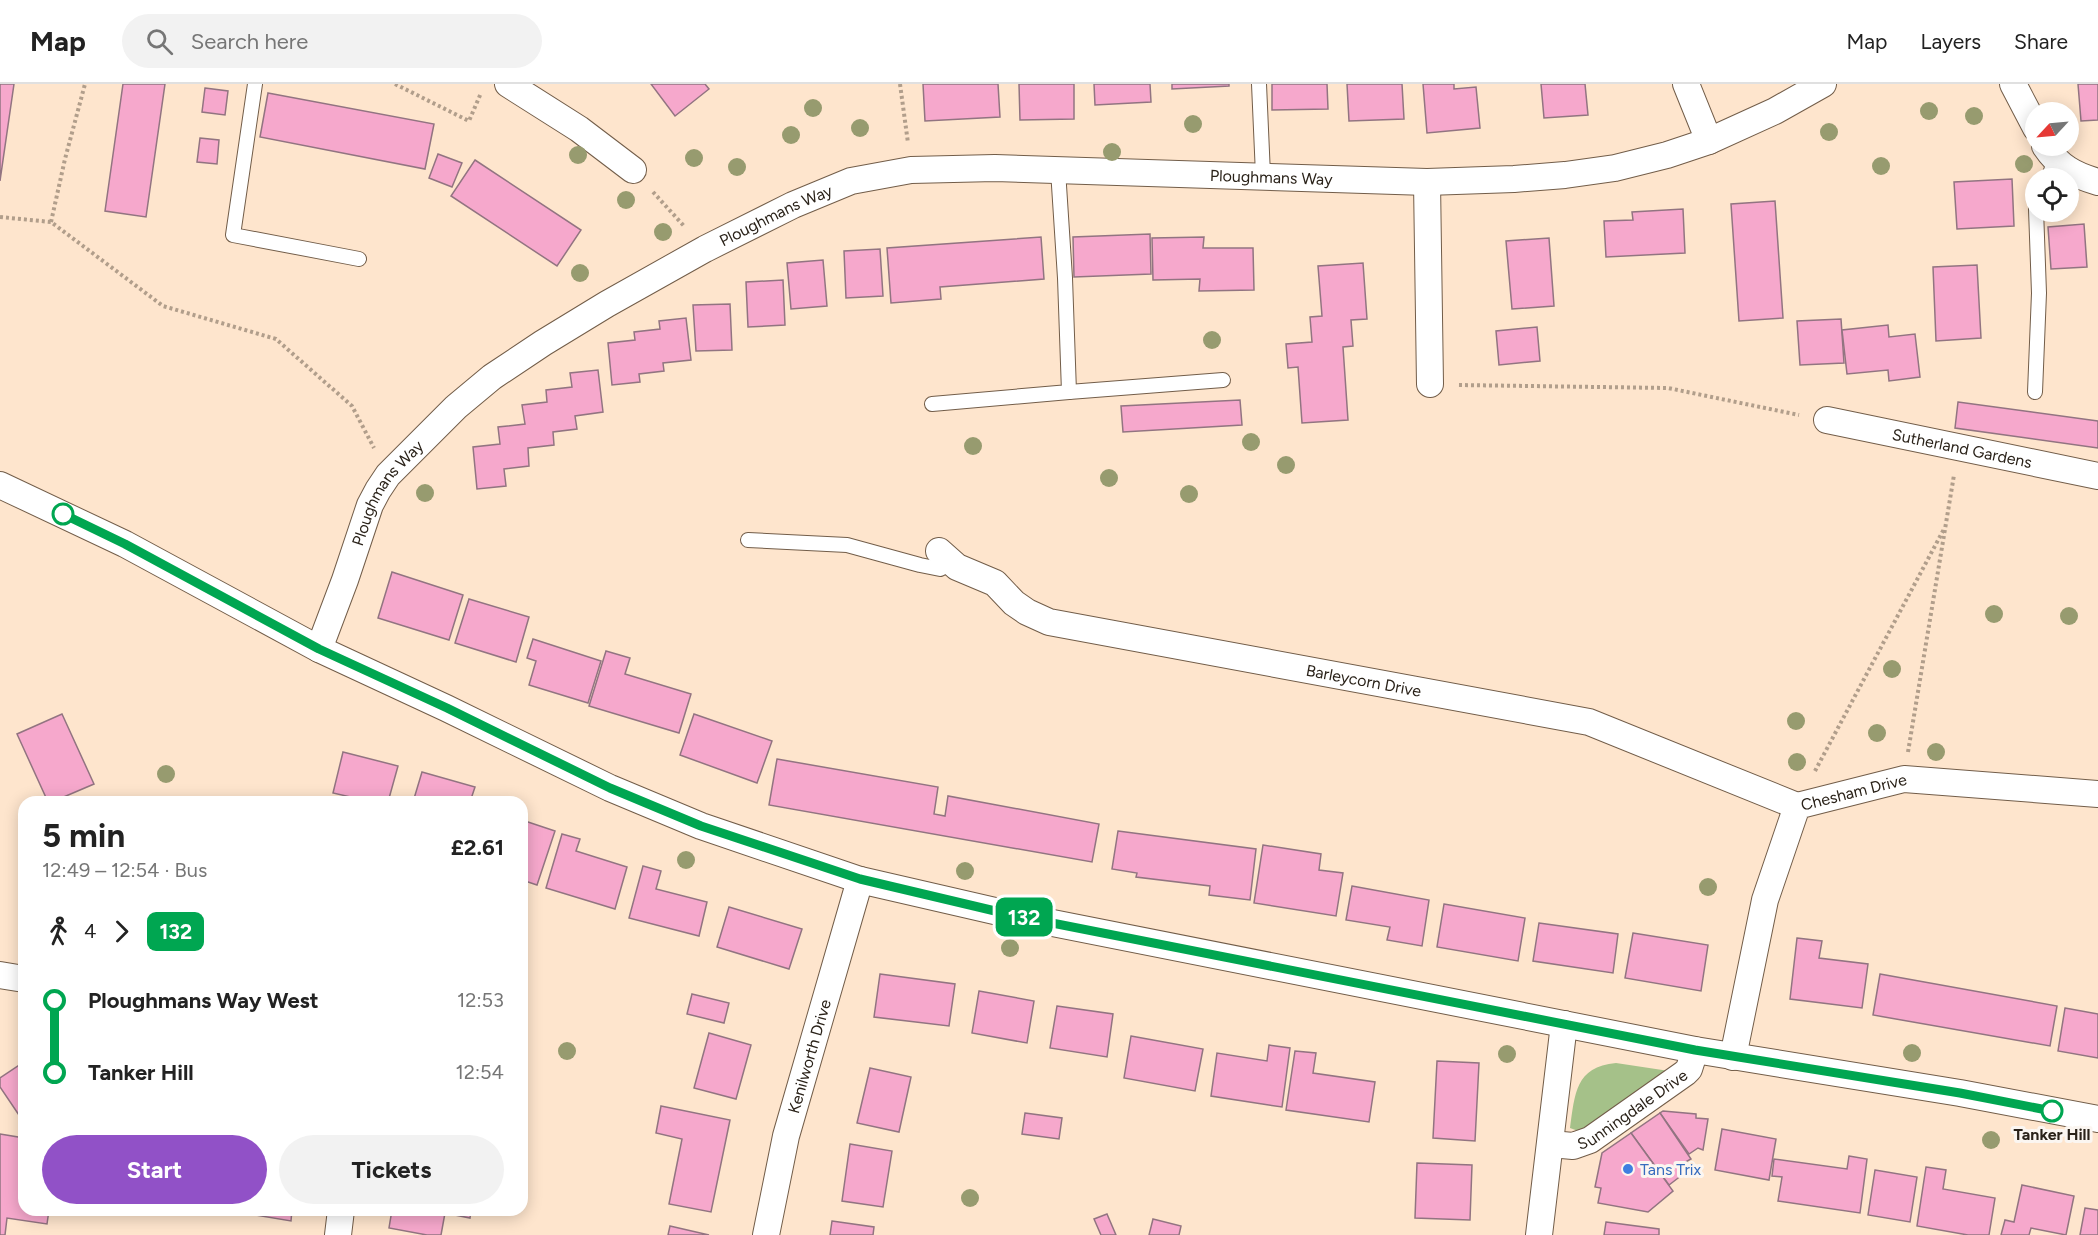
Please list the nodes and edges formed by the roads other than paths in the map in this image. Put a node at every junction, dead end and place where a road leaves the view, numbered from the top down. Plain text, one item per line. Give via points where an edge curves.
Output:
1 (255, 84) edge
2 (508, 84) edge
3 (1259, 84) edge
4 (1686, 84) edge
5 (1823, 84) edge
6 (2013, 84) edge
7 (2025, 107) edge
8 (1709, 141) junction
9 (2049, 162) edge
10 (633, 170) road end
11 (1058, 170) junction
12 (1263, 175) junction
13 (1426, 182) junction
14 (2098, 182) edge
15 (2036, 222) edge
16 (359, 259) dead end
17 (1223, 380) dead end
18 (1430, 384) road end
19 (1069, 392) junction
20 (2035, 392) dead end
21 (932, 404) dead end
22 (1827, 420) road end
23 (2098, 477) edge
24 (0, 485) edge
25 (748, 540) dead end
26 (946, 557) joint
27 (319, 649) junction
28 (2098, 794) edge
29 (1797, 806) junction
30 (860, 879) junction
31 (0, 975) edge
32 (18, 978) edge
33 (1564, 1024) junction
34 (1695, 1050) junction
35 (1733, 1057) junction
36 (2098, 1119) edge
37 (1551, 1144) junction
38 (340, 1216) edge
39 (338, 1235) edge
40 (766, 1235) edge
41 (1539, 1235) edge

1 - 16 lane via 233,235
2 - 10 street via 579,129
3 - 12 lane
4 - 8 street
5 - 8 street, Ploughmans Way
6 - 7 street
8 - 13 street, Ploughmans Way via 1615,168 1514,179
9 - 14 street
11 - 12 street, Ploughmans Way
11 - 19 lane
11 - 27 street, Ploughmans Way via 911,171 852,181 705,249 607,304 492,377 388,475 370,505
12 - 13 street, Ploughmans Way
13 - 18 street
15 - 20 lane via 2039,293
17 - 19 lane
19 - 21 lane
22 - 23 street, Sutherland Gardens
24 - 27 street via 125,544
25 - 26 lane via 847,545 939,569
26 - 29 street, Barleycorn Drive via 961,569 995,583 1014,603 1049,622 1589,722
27 - 30 street via 610,788 701,826
28 - 29 street, Chesham Drive via 1904,779
29 - 35 street, Chesham Drive via 1765,900
30 - 33 street via 1012,915
30 - 40 street, Kenilworth Drive via 786,1136
31 - 32 street
33 - 34 street
33 - 37 street, Sunningdale Drive
34 - 35 street
34 - 37 street, Sunningdale Drive via 1686,1073 1590,1140 1573,1146
35 - 36 street
37 - 41 street, Sunningdale Drive
38 - 39 street

